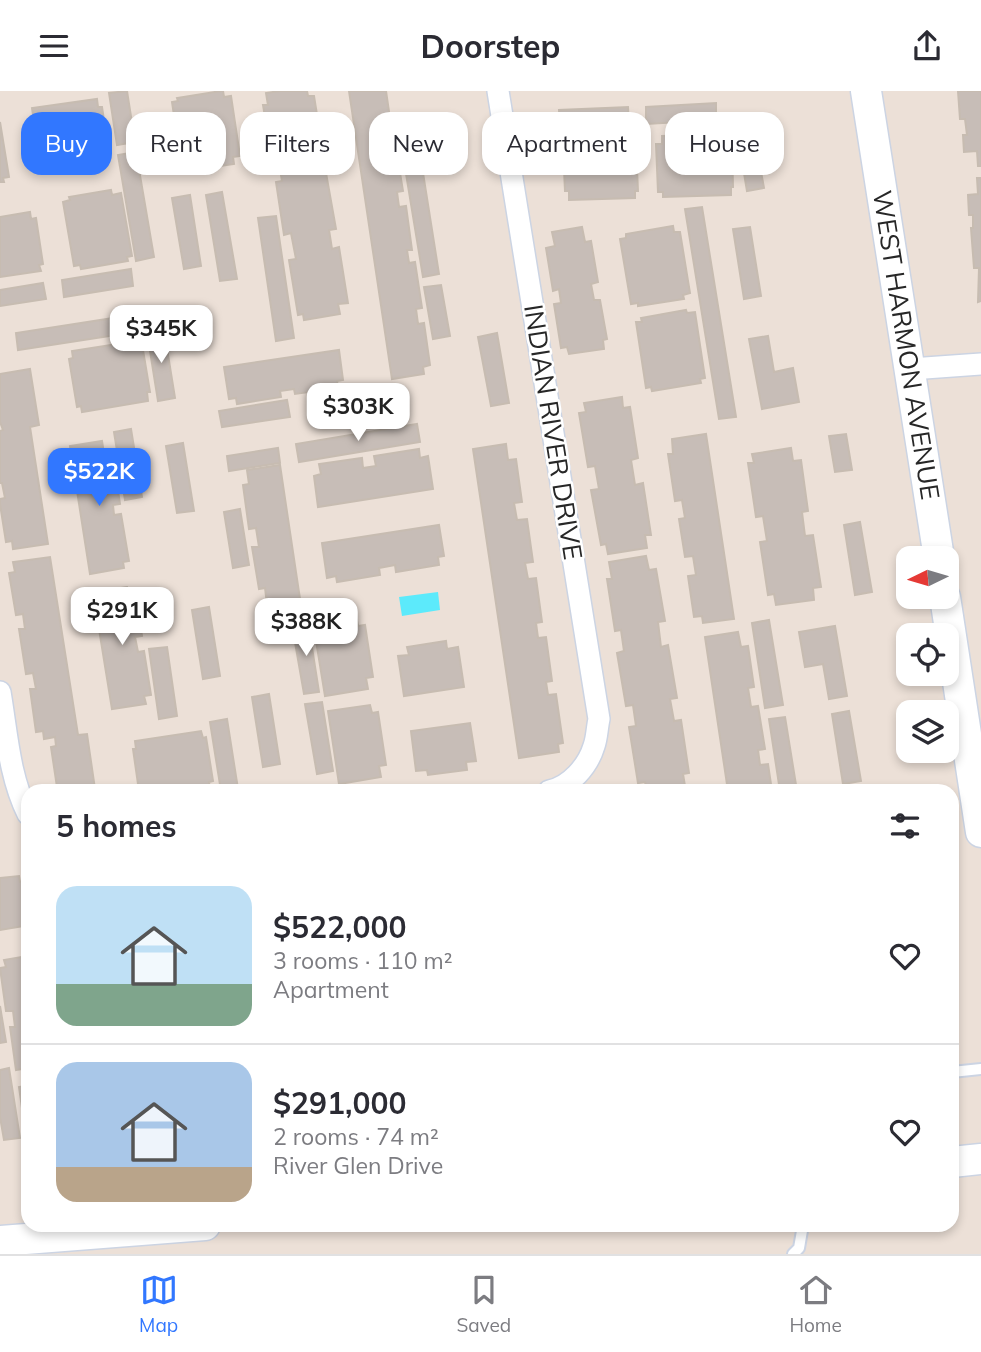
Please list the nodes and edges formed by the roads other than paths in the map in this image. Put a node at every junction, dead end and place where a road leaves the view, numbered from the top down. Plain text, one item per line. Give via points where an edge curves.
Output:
1 (498, 91) edge
2 (866, 91) edge
3 (981, 364) edge
4 (911, 369) junction
5 (937, 546) edge
6 (947, 609) edge
7 (0, 692) edge
8 (975, 760) edge
9 (565, 784) edge
10 (978, 790) edge
11 (21, 800) edge
12 (981, 832) edge
13 (981, 1069) edge
14 (959, 1071) edge
15 (981, 1159) edge
16 (959, 1161) edge
17 (115, 1232) edge
18 (802, 1232) edge
19 (0, 1241) edge
20 (793, 1254) edge

1 - 9 street, INDIAN RIVER DRIVE via 598,719 595,746 582,769
2 - 4 main road, WEST HARMON AVENUE
3 - 4 street
4 - 5 main road, WEST HARMON AVENUE
6 - 8 main road
7 - 11 street
8 - 10 main road
10 - 12 main road
13 - 14 lane
15 - 16 main road
17 - 19 main road
18 - 20 lane

